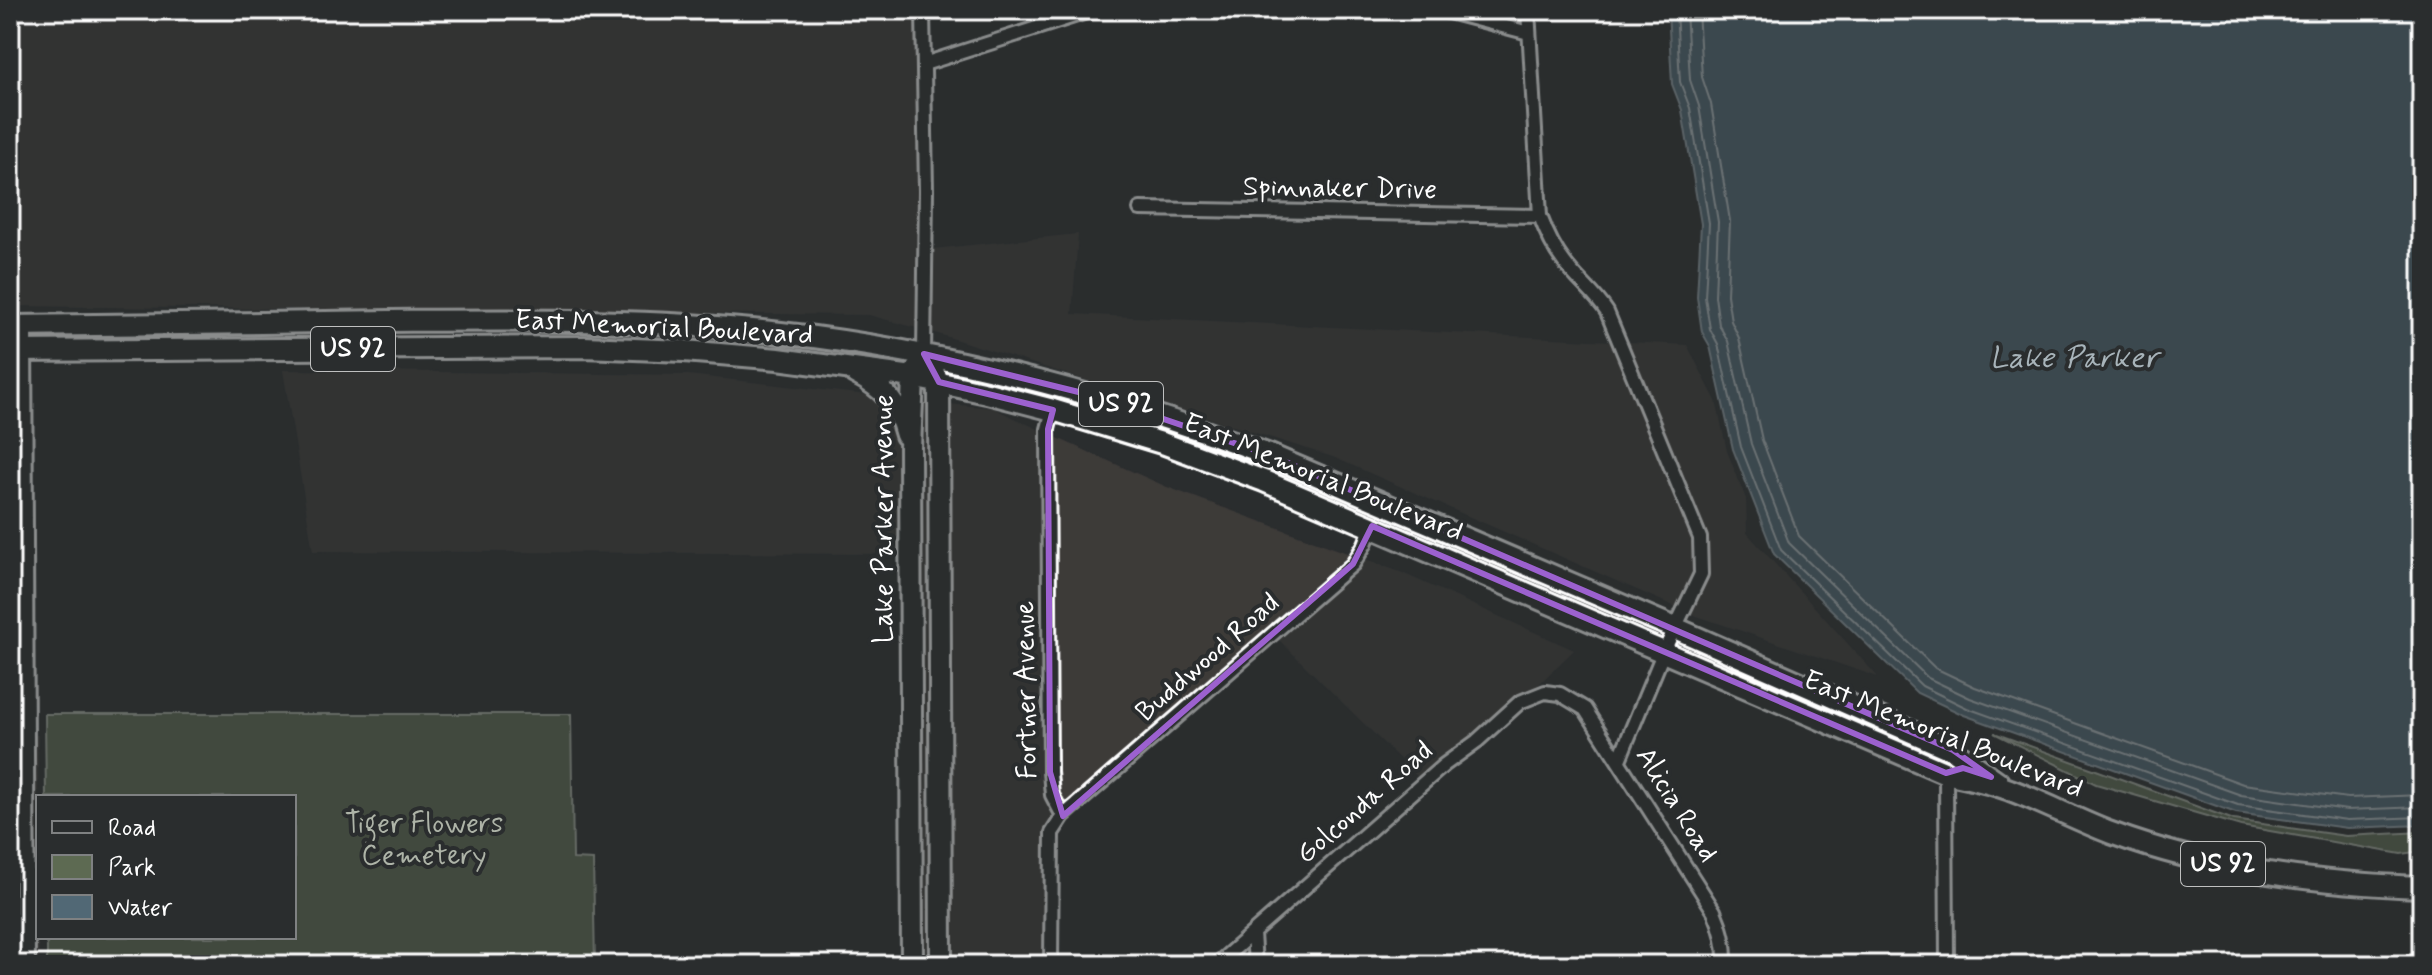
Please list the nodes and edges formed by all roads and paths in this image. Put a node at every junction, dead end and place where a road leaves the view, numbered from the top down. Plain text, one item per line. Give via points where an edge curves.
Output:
1 (923, 10) edge
2 (1093, 10) edge
3 (1441, 10) edge
4 (1528, 10) edge
5 (1529, 33) junction
6 (924, 64) junction
7 (1140, 209) dead end
8 (1540, 216) junction
9 (455, 321) junction
10 (16, 326) edge
11 (394, 348) junction
12 (16, 351) edge
13 (924, 354) junction
14 (844, 367) junction
15 (913, 377) junction
16 (939, 382) junction
17 (1053, 410) junction
18 (910, 448) junction
19 (1372, 526) junction
20 (1675, 628) junction
21 (1664, 651) junction
22 (1553, 693) joint
23 (1619, 760) junction
24 (1946, 773) junction
25 (1999, 782) junction
26 (1063, 816) junction
27 (2422, 887) edge
28 (1253, 933) junction
29 (25, 965) edge
30 (912, 965) edge
31 (941, 965) edge
32 (1051, 965) edge
33 (1216, 965) edge
34 (1255, 965) edge
35 (1725, 965) edge
36 (1947, 965) edge

1 - 6 street
2 - 6 street
3 - 5 street
4 - 5 street
5 - 8 street
6 - 13 street
7 - 8 street, Spinnaker Drive
8 - 20 street via 1563,262 1607,312 1700,538 1701,574
9 - 10 main road, East Memorial Boulevard / US 92
9 - 11 main road via 407,335
9 - 13 main road, East Memorial Boulevard / US 92 via 720,327
10 - 12 street
11 - 12 main road, East Memorial Boulevard / US 92
11 - 14 main road, East Memorial Boulevard / US 92 via 641,349
12 - 29 street
13 - 15 main road, Lake Parker Avenue
13 - 16 main road, Lake Parker Avenue
13 - 20 main road, East Memorial Boulevard / US 92 via 1041,381 1218,435
14 - 15 main road, East Memorial Boulevard / US 92
14 - 18 main road via 874,383 893,402
15 - 16 main road, East Memorial Boulevard / US 92
15 - 18 main road, Lake Parker Avenue
16 - 17 main road, East Memorial Boulevard / US 92
16 - 31 main road, Lake Parker Avenue
17 - 19 main road, East Memorial Boulevard / US 92 via 1215,462
17 - 26 street, Fortner Avenue via 1048,429 1050,772 1052,795
18 - 30 main road, Lake Parker Avenue
19 - 21 main road, East Memorial Boulevard / US 92
19 - 26 street, Buddwood Road via 1353,564
20 - 21 street
20 - 25 main road, East Memorial Boulevard / US 92 via 1953,750
21 - 23 street
21 - 24 main road, East Memorial Boulevard / US 92
22 - 23 street, Alicia Road via 1585,709
22 - 28 street, Golconda Road via 1520,702
23 - 35 street, Alicia Road via 1714,911 1723,931
24 - 25 main road, East Memorial Boulevard / US 92
24 - 36 street
25 - 27 main road, East Memorial Boulevard / US 92 via 2112,833 2213,862 2316,881
26 - 32 street, Fortner Avenue via 1052,833
28 - 33 street, Golconda Road
28 - 34 street

